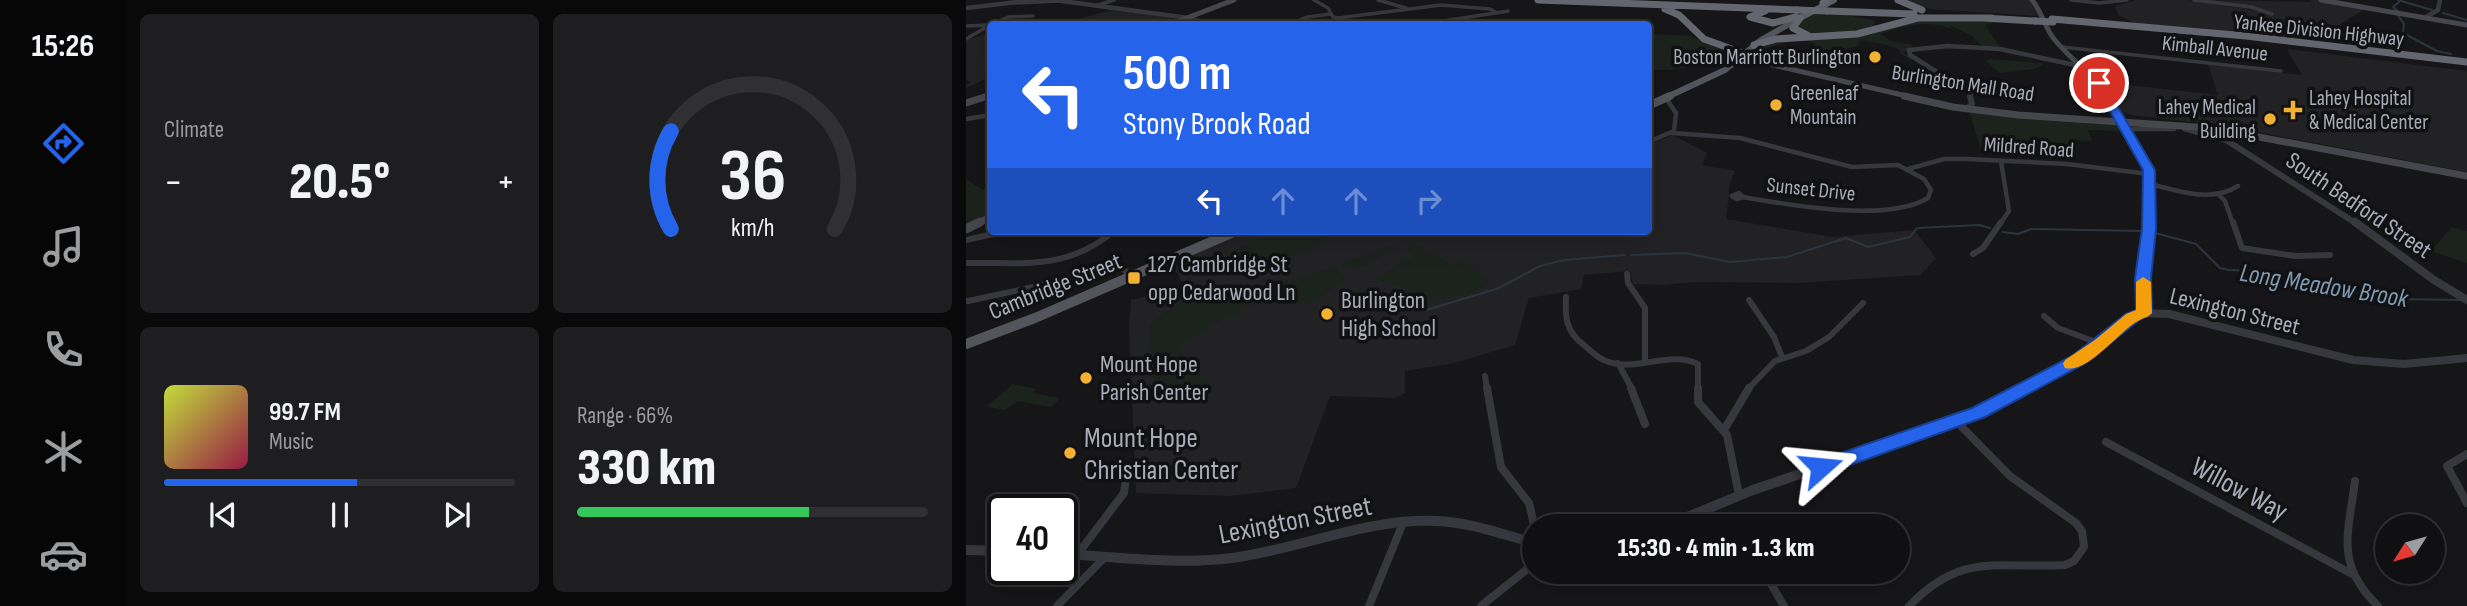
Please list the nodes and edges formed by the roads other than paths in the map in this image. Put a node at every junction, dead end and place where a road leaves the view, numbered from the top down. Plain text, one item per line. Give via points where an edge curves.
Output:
1 (1035, 0) edge
2 (1054, 0) edge
3 (1114, 0) edge
4 (1234, 0) edge
5 (1314, 0) edge
6 (1378, 0) edge
7 (1538, 0) edge
8 (1583, 0) edge
9 (1700, 0) edge
10 (1742, 0) edge
11 (2032, 0) edge
12 (2071, 0) edge
13 (2127, 0) edge
14 (2194, 0) edge
15 (2321, 0) edge
16 (2441, 0) edge
17 (1061, 1) edge
18 (1828, 1) edge
19 (1006, 2) junction
20 (1892, 2) edge
21 (984, 3) edge
22 (1615, 3) edge
23 (1095, 6) junction
24 (1779, 7) junction
25 (966, 8) edge
26 (1407, 9) junction
27 (2258, 9) dead end
28 (1831, 10) junction
29 (1508, 11) dead end
30 (1497, 13) junction
31 (1799, 13) junction
32 (1954, 13) junction
33 (1331, 14) junction
34 (1033, 16) dead end
35 (2426, 17) junction
36 (1189, 18) junction
37 (1992, 18) junction
38 (2034, 20) junction
39 (998, 21) edge
40 (1180, 21) edge
41 (1202, 21) edge
42 (1298, 21) edge
43 (1444, 21) edge
44 (987, 25) edge
45 (2467, 25) edge
46 (966, 26) edge
47 (987, 27) edge
48 (968, 37) edge
49 (1716, 43) junction
50 (1754, 45) junction
51 (2062, 47) junction
52 (1744, 53) junction
53 (1732, 62) junction
54 (2467, 64) edge
55 (2082, 65) junction
56 (1794, 70) junction
57 (2281, 71) dead end
58 (987, 95) edge
59 (966, 98) edge
60 (1666, 98) junction
61 (979, 99) junction
62 (966, 103) edge
63 (1652, 104) edge
64 (1967, 107) junction
65 (2112, 108) junction
66 (987, 116) edge
67 (966, 119) edge
68 (2119, 119) junction
69 (2150, 119) junction
70 (2218, 128) junction
71 (2126, 130) junction
72 (1672, 133) junction
73 (1652, 140) edge
74 (2230, 142) junction
75 (2001, 161) junction
76 (1908, 169) junction
77 (2149, 174) junction
78 (2467, 175) edge
79 (2150, 184) junction
80 (2238, 186) dead end
81 (2218, 194) junction
82 (1743, 197) dead end
83 (987, 218) edge
84 (966, 229) edge
85 (988, 235) edge
86 (1109, 235) edge
87 (1219, 235) edge
88 (966, 240) edge
89 (1973, 254) dead end
90 (2330, 255) dead end
91 (966, 263) edge
92 (1627, 274) dead end
93 (1133, 276) junction
94 (1566, 297) dead end
95 (1749, 300) dead end
96 (2467, 300) edge
97 (968, 301) dead end
98 (1863, 303) dead end
99 (2144, 313) junction
100 (2044, 316) dead end
101 (966, 344) edge
102 (2101, 344) junction
103 (1782, 357) junction
104 (2464, 360) edge
105 (1645, 362) junction
106 (1618, 363) junction
107 (1485, 376) dead end
108 (1956, 421) junction
109 (1645, 424) dead end
110 (1724, 430) junction
111 (2106, 442) dead end
112 (2467, 454) edge
113 (1126, 478) dead end
114 (2355, 481) dead end
115 (1739, 495) junction
116 (2467, 503) edge
117 (1704, 510) junction
118 (1532, 514) edge
119 (1694, 514) edge
120 (1708, 514) edge
121 (1403, 523) junction
122 (1522, 540) edge
123 (966, 550) edge
124 (987, 551) edge
125 (1078, 554) edge
126 (1078, 555) edge
127 (1107, 556) junction
128 (1522, 573) edge
129 (2352, 574) junction
130 (1771, 584) edge
131 (1058, 606) edge
132 (1369, 606) edge
133 (1481, 606) edge
134 (1784, 606) edge
135 (1909, 606) edge
136 (2378, 606) edge

1 - 19 street
2 - 17 street
3 - 23 street
4 - 36 main road
5 - 33 street
6 - 26 street
7 - 22 highway, Yankee Division Highway
8 - 22 highway, Yankee Division Highway
9 - 22 highway
10 - 24 highway
11 - 51 main road
12 - 13 street
14 - 27 street
15 - 35 main road
16 - 35 street via 2438,10
17 - 19 street
17 - 23 street
18 - 31 highway
18 - 31 highway
19 - 21 street
20 - 28 highway
20 - 32 highway
21 - 25 street
22 - 24 highway, Yankee Division Highway
22 - 31 highway, Yankee Division Highway
22 - 49 highway via 1673,11 1702,38
23 - 36 street
24 - 31 highway, Yankee Division Highway
26 - 30 street via 1445,5
26 - 33 street via 1341,18
28 - 31 highway, Yankee Division Highway, bridge
28 - 31 highway via 1871,17 1880,24 1858,32 1815,36 1793,29
28 - 32 highway, Yankee Division Highway
28 - 37 highway, Yankee Division Highway
29 - 30 street
30 - 43 street
31 - 31 highway via 1772,23 1750,17 1763,11
31 - 50 main road
31 - 52 main road via 1759,36
32 - 38 highway, Yankee Division Highway
33 - 42 street
34 - 39 street
35 - 45 main road
36 - 40 main road
36 - 41 street
37 - 38 highway, Yankee Division Highway
37 - 50 highway via 1920,18 1857,34 1776,38
38 - 54 highway, Yankee Division Highway, bridge
44 - 46 street
47 - 48 street
49 - 52 highway
49 - 53 highway via 1732,51
50 - 52 main road
51 - 55 main road
51 - 57 street, Kimball Avenue
52 - 53 main road
52 - 56 main road, Burlington Mall Road
52 - 64 main road, Burlington Mall Road
53 - 56 main road, Burlington Mall Road
53 - 60 main road
55 - 64 street via 2005,50 1926,46 1908,51 1968,91 1973,100
55 - 65 main road via 2097,80
56 - 64 main road, Burlington Mall Road
58 - 61 main road
59 - 61 street
60 - 63 main road
60 - 72 street via 1676,115
61 - 62 main road
64 - 68 main road, Burlington Mall Road via 2032,116
65 - 68 main road
65 - 69 main road
66 - 67 street
68 - 69 main road, Burlington Mall Road
68 - 70 main road, Burlington Mall Road
68 - 71 street
69 - 70 main road, Burlington Mall Road
70 - 74 street, South Bedford Street
70 - 78 main road, Burlington Mall Road
71 - 74 street, South Bedford Street via 2185,129
71 - 77 street
72 - 73 street
72 - 76 street, Sunset Drive via 1736,137 1849,166 1889,164
74 - 96 street, South Bedford Street
75 - 76 street, Mildred Road via 1944,159
75 - 77 street, Mildred Road
75 - 89 street via 2009,211 1983,248
76 - 82 street, Sunset Drive via 1931,187 1928,198 1913,205 1840,212
77 - 79 street
79 - 81 street
79 - 99 street
80 - 81 street
81 - 90 street via 2225,201 2242,248 2295,256
83 - 84 main road
85 - 88 street
86 - 91 street via 1088,252 1060,262
87 - 93 main road, Cambridge Street
92 - 105 street via 1645,308
93 - 97 street via 1109,267
93 - 101 main road, Cambridge Street
94 - 106 street via 1569,333 1602,359
95 - 103 street
98 - 103 street via 1820,345
99 - 102 street, Lexington Street via 2132,317
99 - 104 street, Lexington Street via 2169,314 2353,360 2404,364
100 - 102 street via 2052,325
102 - 108 street, Lexington Street via 2011,397
103 - 110 street via 1768,366 1741,399
105 - 106 street
105 - 110 street via 1687,359 1697,363 1698,402
106 - 109 street
107 - 118 street via 1501,467 1529,503
108 - 115 street, Lexington Street
108 - 135 street via 2010,477 2076,523 2084,547 2065,565 1978,566 1945,573
110 - 115 street
111 - 129 street, Willow Way
112 - 116 street via 2447,466
113 - 125 street via 1124,494
114 - 129 street via 2349,552
115 - 117 street, Lexington Street
117 - 119 street, Lexington Street
117 - 120 street
121 - 122 street, Lexington Street via 1466,525
121 - 127 street, Lexington Street via 1234,558 1199,561
121 - 132 street
123 - 124 street
126 - 127 street, Lexington Street
127 - 131 street
128 - 133 street
129 - 136 street
130 - 134 street

